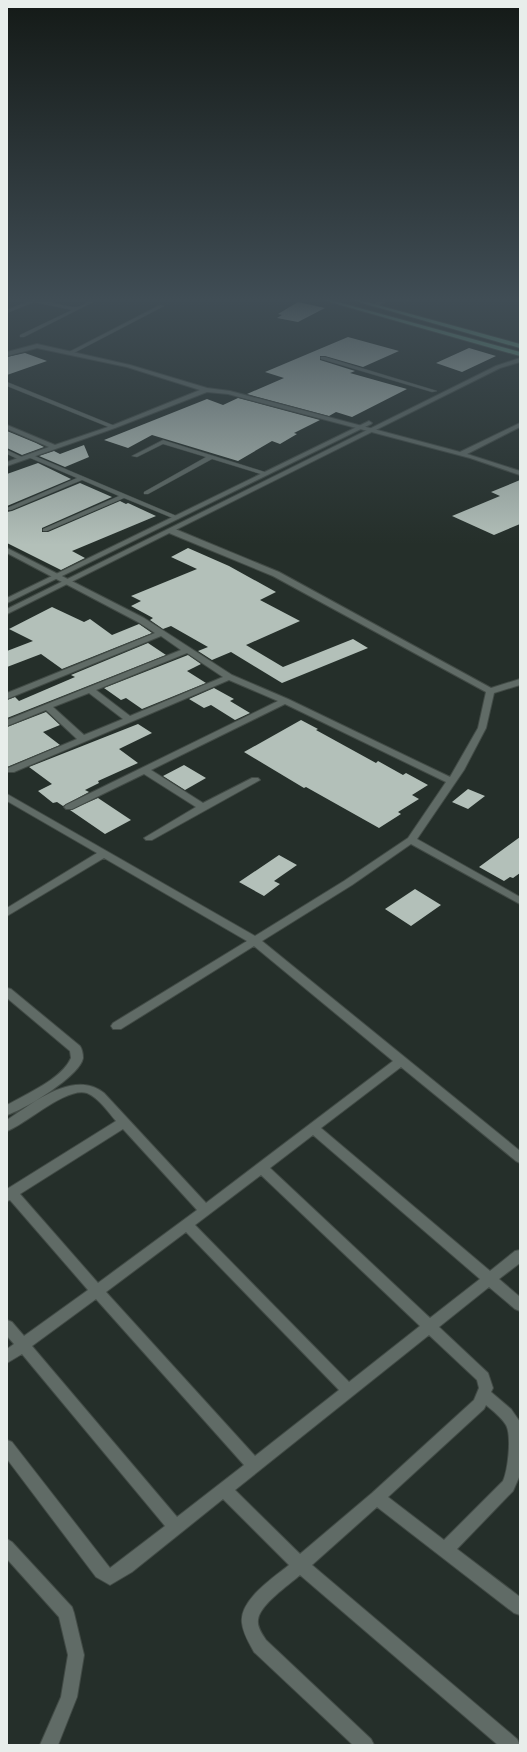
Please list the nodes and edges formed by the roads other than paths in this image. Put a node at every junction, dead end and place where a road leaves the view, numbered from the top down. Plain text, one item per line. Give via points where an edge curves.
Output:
1 (179, 382) edge
2 (401, 382) edge
3 (455, 382) edge
4 (468, 382) edge
5 (7, 384) edge
6 (206, 390) junction
7 (434, 392) junction
8 (520, 425) edge
9 (7, 427) edge
10 (113, 427) junction
11 (359, 427) junction
12 (369, 430) junction
13 (54, 447) junction
14 (7, 452) edge
15 (461, 454) junction
16 (30, 456) junction
17 (135, 456) dead end
18 (211, 457) junction
19 (22, 459) junction
20 (7, 464) edge
21 (520, 473) edge
22 (266, 474) junction
23 (82, 478) junction
24 (146, 493) dead end
25 (123, 496) junction
26 (9, 509) dead end
27 (176, 518) junction
28 (45, 530) dead end
29 (172, 531) junction
30 (7, 550) edge
31 (58, 577) junction
32 (68, 582) junction
33 (7, 601) edge
34 (7, 612) edge
35 (162, 634) junction
36 (187, 650) junction
37 (229, 677) junction
38 (520, 682) edge
39 (90, 690) junction
40 (490, 690) junction
41 (7, 696) edge
42 (285, 701) junction
43 (48, 707) junction
44 (129, 719) junction
45 (7, 724) edge
46 (83, 739) junction
47 (11, 770) dead end
48 (145, 770) junction
49 (255, 780) dead end
50 (452, 781) junction
51 (7, 797) edge
52 (69, 807) dead end
53 (203, 807) junction
54 (149, 838) dead end
55 (411, 840) junction
56 (103, 854) junction
57 (520, 901) edge
58 (7, 913) edge
59 (255, 941) junction
60 (7, 992) edge
61 (116, 1026) dead end
62 (401, 1061) junction
63 (7, 1111) edge
64 (124, 1122) junction
65 (7, 1126) edge
66 (314, 1128) junction
67 (520, 1158) edge
68 (262, 1168) junction
69 (9, 1194) edge
70 (205, 1212) junction
71 (187, 1225) junction
72 (520, 1255) edge
73 (490, 1279) junction
74 (96, 1291) junction
75 (520, 1305) edge
76 (7, 1326) edge
77 (429, 1326) junction
78 (23, 1345) junction
79 (7, 1357) edge
80 (348, 1390) junction
81 (483, 1394) junction
82 (7, 1447) edge
83 (254, 1465) junction
84 (223, 1489) junction
85 (377, 1498) junction
86 (176, 1527) junction
87 (7, 1547) edge
88 (445, 1550) junction
89 (299, 1564) junction
90 (520, 1607) edge
91 (49, 1745) edge
92 (365, 1745) edge
93 (511, 1745) edge

1 - 6 street
2 - 7 lane
3 - 7 street
4 - 12 street
5 - 10 lane
6 - 10 street
6 - 11 street via 228,392
7 - 11 street
8 - 15 street
9 - 13 street
10 - 13 street
11 - 12 street
11 - 22 street
12 - 15 street
12 - 29 street
13 - 16 street
14 - 19 lane
15 - 21 street
16 - 19 street
16 - 23 lane
17 - 18 lane via 163,442
18 - 22 lane
18 - 24 lane
19 - 20 street
22 - 27 street
23 - 25 lane
23 - 26 lane
25 - 27 lane
25 - 28 lane
27 - 31 street
29 - 32 street
29 - 40 street via 276,574
30 - 31 street
31 - 32 street
31 - 33 street
32 - 34 street
32 - 35 street
35 - 36 street
35 - 41 street
36 - 37 street
36 - 39 street
37 - 42 street
37 - 44 street
38 - 40 street
39 - 43 street
39 - 44 street
40 - 50 street via 482,728
42 - 48 street
42 - 50 street
43 - 45 street
43 - 46 street
44 - 46 street
46 - 47 street
48 - 52 street
48 - 53 street
49 - 53 street
50 - 55 street
51 - 56 street
53 - 54 street
55 - 57 street
55 - 59 street
56 - 58 street
56 - 59 street
59 - 61 street
59 - 62 street
60 - 63 street via 76,1049 77,1059 57,1082
62 - 66 street
62 - 67 street
64 - 65 street via 100,1096 92,1090 80,1088 63,1093
64 - 69 street
64 - 70 street
66 - 68 street
66 - 73 street
68 - 70 street
68 - 77 street
69 - 74 street
70 - 71 street
71 - 74 street
71 - 80 street
72 - 73 street
73 - 75 street
73 - 77 street
74 - 78 street
74 - 83 street
76 - 78 street
77 - 80 street
77 - 81 street via 483,1377 486,1388
78 - 79 street
78 - 86 street
80 - 83 street
81 - 85 street via 479,1404
81 - 88 street via 506,1414 514,1425 514,1472 508,1486
82 - 86 street via 102,1572 110,1576
83 - 84 street
84 - 86 street
84 - 89 street
85 - 88 street
85 - 89 street
87 - 91 street via 66,1613 76,1655 69,1697
88 - 90 street
89 - 92 street via 256,1603 249,1616 250,1628 260,1646
89 - 93 street

